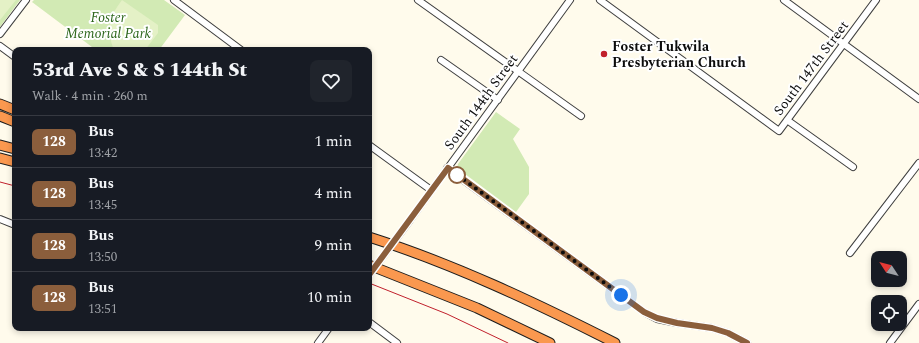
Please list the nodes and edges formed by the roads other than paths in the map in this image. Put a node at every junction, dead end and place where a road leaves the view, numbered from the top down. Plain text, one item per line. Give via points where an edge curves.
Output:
1 (26, 0) edge
2 (174, 0) edge
3 (418, 0) edge
4 (570, 0) edge
5 (600, 0) edge
6 (784, 0) edge
7 (876, 0) edge
8 (0, 34) edge
9 (844, 44) junction
10 (0, 46) edge
11 (237, 47) edge
12 (12, 55) edge
13 (440, 60) dead end
14 (518, 71) junction
15 (919, 99) edge
16 (498, 100) junction
17 (0, 104) edge
18 (12, 109) edge
19 (0, 116) edge
20 (581, 116) dead end
21 (788, 120) junction
22 (12, 121) edge
23 (0, 145) edge
24 (372, 147) edge
25 (12, 148) edge
26 (0, 158) edge
27 (12, 161) edge
28 (919, 163) edge
29 (853, 167) dead end
30 (448, 168) junction
31 (431, 190) junction
32 (0, 219) edge
33 (12, 224) edge
34 (372, 238) edge
35 (850, 253) dead end
36 (372, 266) edge
37 (372, 271) edge
38 (919, 304) edge
39 (372, 324) edge
40 (327, 331) edge
41 (594, 332) junction
42 (548, 342) edge
43 (318, 343) edge
44 (397, 343) edge
45 (615, 343) edge
46 (621, 343) edge
47 (747, 343) edge
48 (890, 343) edge

1 - 8 street
2 - 11 street
3 - 14 street
4 - 14 street, South 144th Street
5 - 21 street, South 147th Street via 779,131
6 - 9 street
7 - 9 street, South 147th Street
9 - 15 street
9 - 21 street, South 147th Street
10 - 12 street
13 - 16 street
14 - 16 street, South 144th Street
14 - 20 street
16 - 30 street, South 144th Street
17 - 18 highway
19 - 22 highway
21 - 29 street
23 - 25 highway
24 - 31 street
26 - 27 highway
28 - 35 street
30 - 31 street, South 144th Street
30 - 47 street via 644,312 664,320 712,328
31 - 37 street, South 144th Street, bridge
32 - 33 street
34 - 41 highway via 398,246 479,280
36 - 42 highway via 477,308
38 - 48 street
39 - 44 street
40 - 43 street
41 - 45 highway
41 - 46 highway

